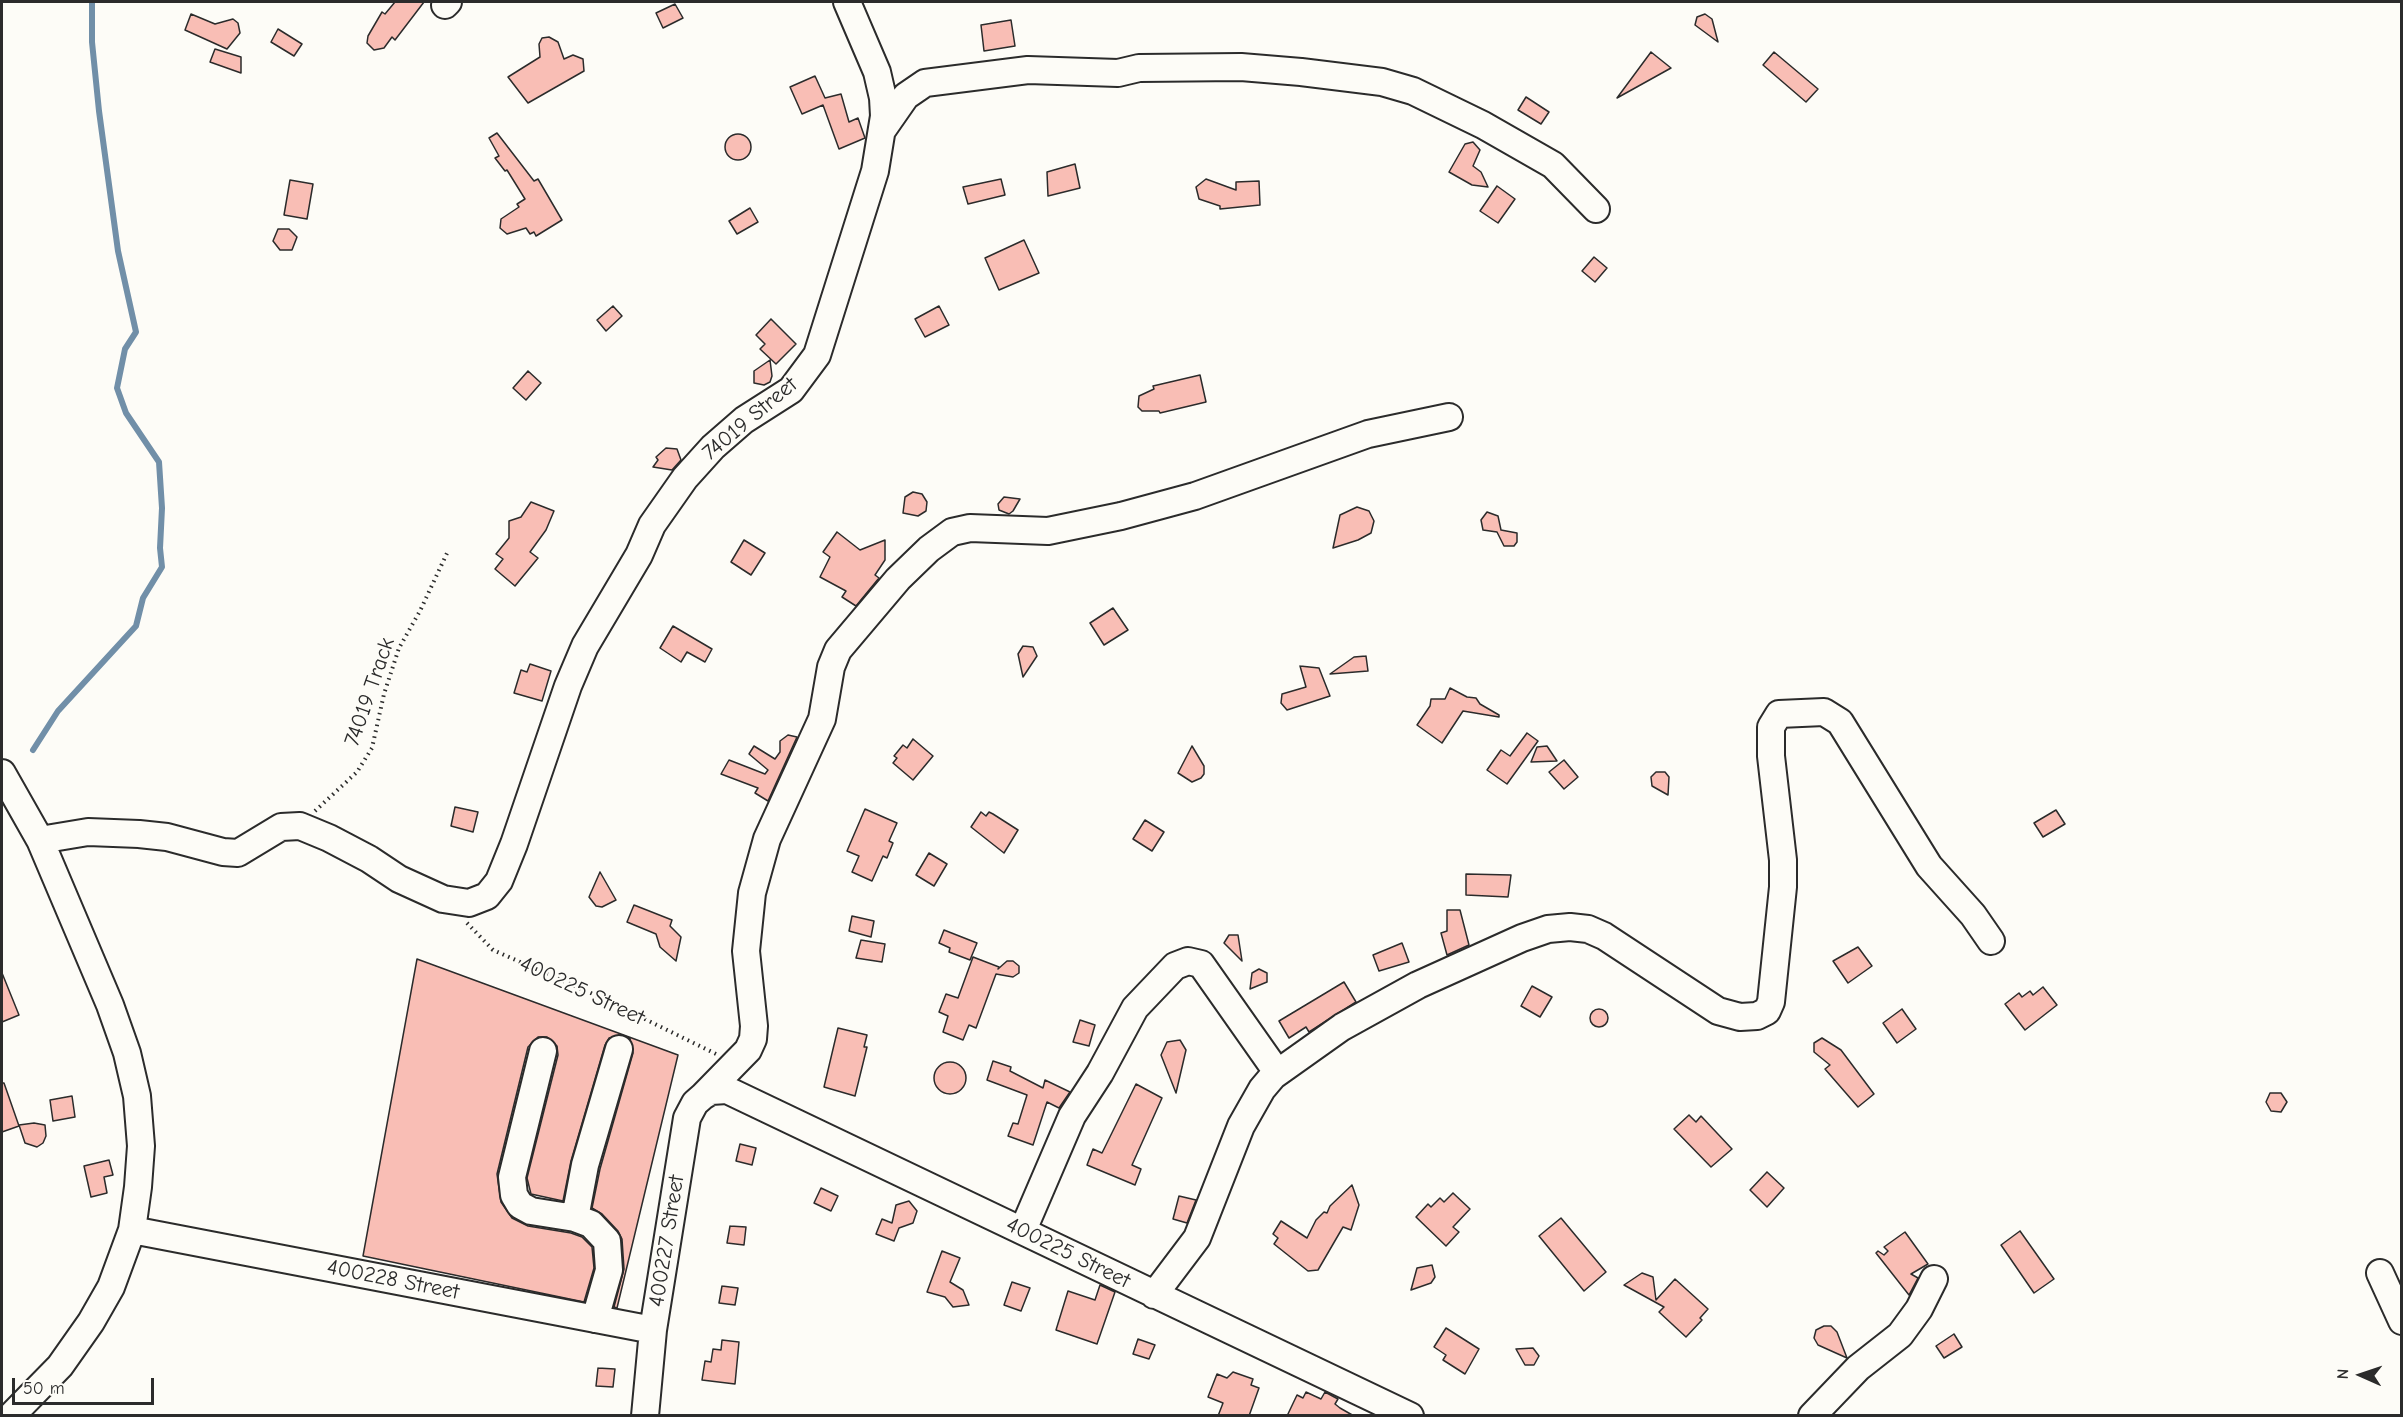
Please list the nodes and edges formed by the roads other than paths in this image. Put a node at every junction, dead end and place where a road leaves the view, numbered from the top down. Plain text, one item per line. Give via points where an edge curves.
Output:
1 (848, 2) edge
2 (883, 129) junction
3 (1596, 209) dead end
4 (1449, 417) dead end
5 (2, 773) edge
6 (40, 840) junction
7 (1991, 941) dead end
8 (619, 1049) dead end
9 (543, 1051) dead end
10 (1277, 1072) junction
11 (715, 1093) junction
12 (575, 1218) junction
13 (132, 1230) junction
14 (1023, 1230) junction
15 (2380, 1273) dead end
16 (1934, 1279) dead end
17 (1154, 1295) junction
18 (595, 1319) junction
19 (2402, 1322) edge
20 (653, 1330) junction
21 (11, 1416) edge
22 (645, 1416) edge
23 (1410, 1416) edge
24 (1812, 1416) edge

1 - 2 street, 74019 Street via 877,72 884,98
2 - 3 street via 906,96 925,83 1028,69 1118,73 1139,68 1241,67 1301,72 1382,82 1413,91 1483,124 1553,165
2 - 6 street, 74019 Street via 818,355 791,390 744,420 713,447 652,525 581,656 499,881 487,896 475,903 443,899 300,826 280,827 238,852 139,834 88,832
4 - 11 street, 400227 Street via 1368,434 1195,496 1121,516 1048,531 970,528 952,532 929,549 838,650 831,667 822,719 767,839 752,893 746,951 753,1039
5 - 6 street
6 - 13 street via 128,1053 141,1146
7 - 10 street via 1929,867 1840,722 1824,712 1786,712 1776,716 1771,727 1772,784 1783,887 1767,1011 1740,1017 1718,1011 1604,936 1588,929 1548,929 1418,985 1342,1027
8 - 12 street via 585,1165
9 - 12 street via 512,1177 514,1195 520,1205 531,1211
10 - 14 street via 1230,1010 1209,972 1201,964 1188,961 1175,966 1135,1008 1072,1116
10 - 17 street via 1262,1089 1241,1126 1197,1238
11 - 14 street, 400225 Street
11 - 20 street, 400227 Street via 695,1103 687,1118
12 - 18 street via 591,1224 607,1242 609,1270
13 - 18 street, 400228 Street
13 - 21 street via 111,1287 91,1322 60,1366
14 - 17 street, 400225 Street
15 - 19 street
16 - 24 street via 1900,1335 1858,1368
17 - 23 street, 400225 Street
18 - 20 street, 400228 Street
20 - 22 street, 400227 Street

